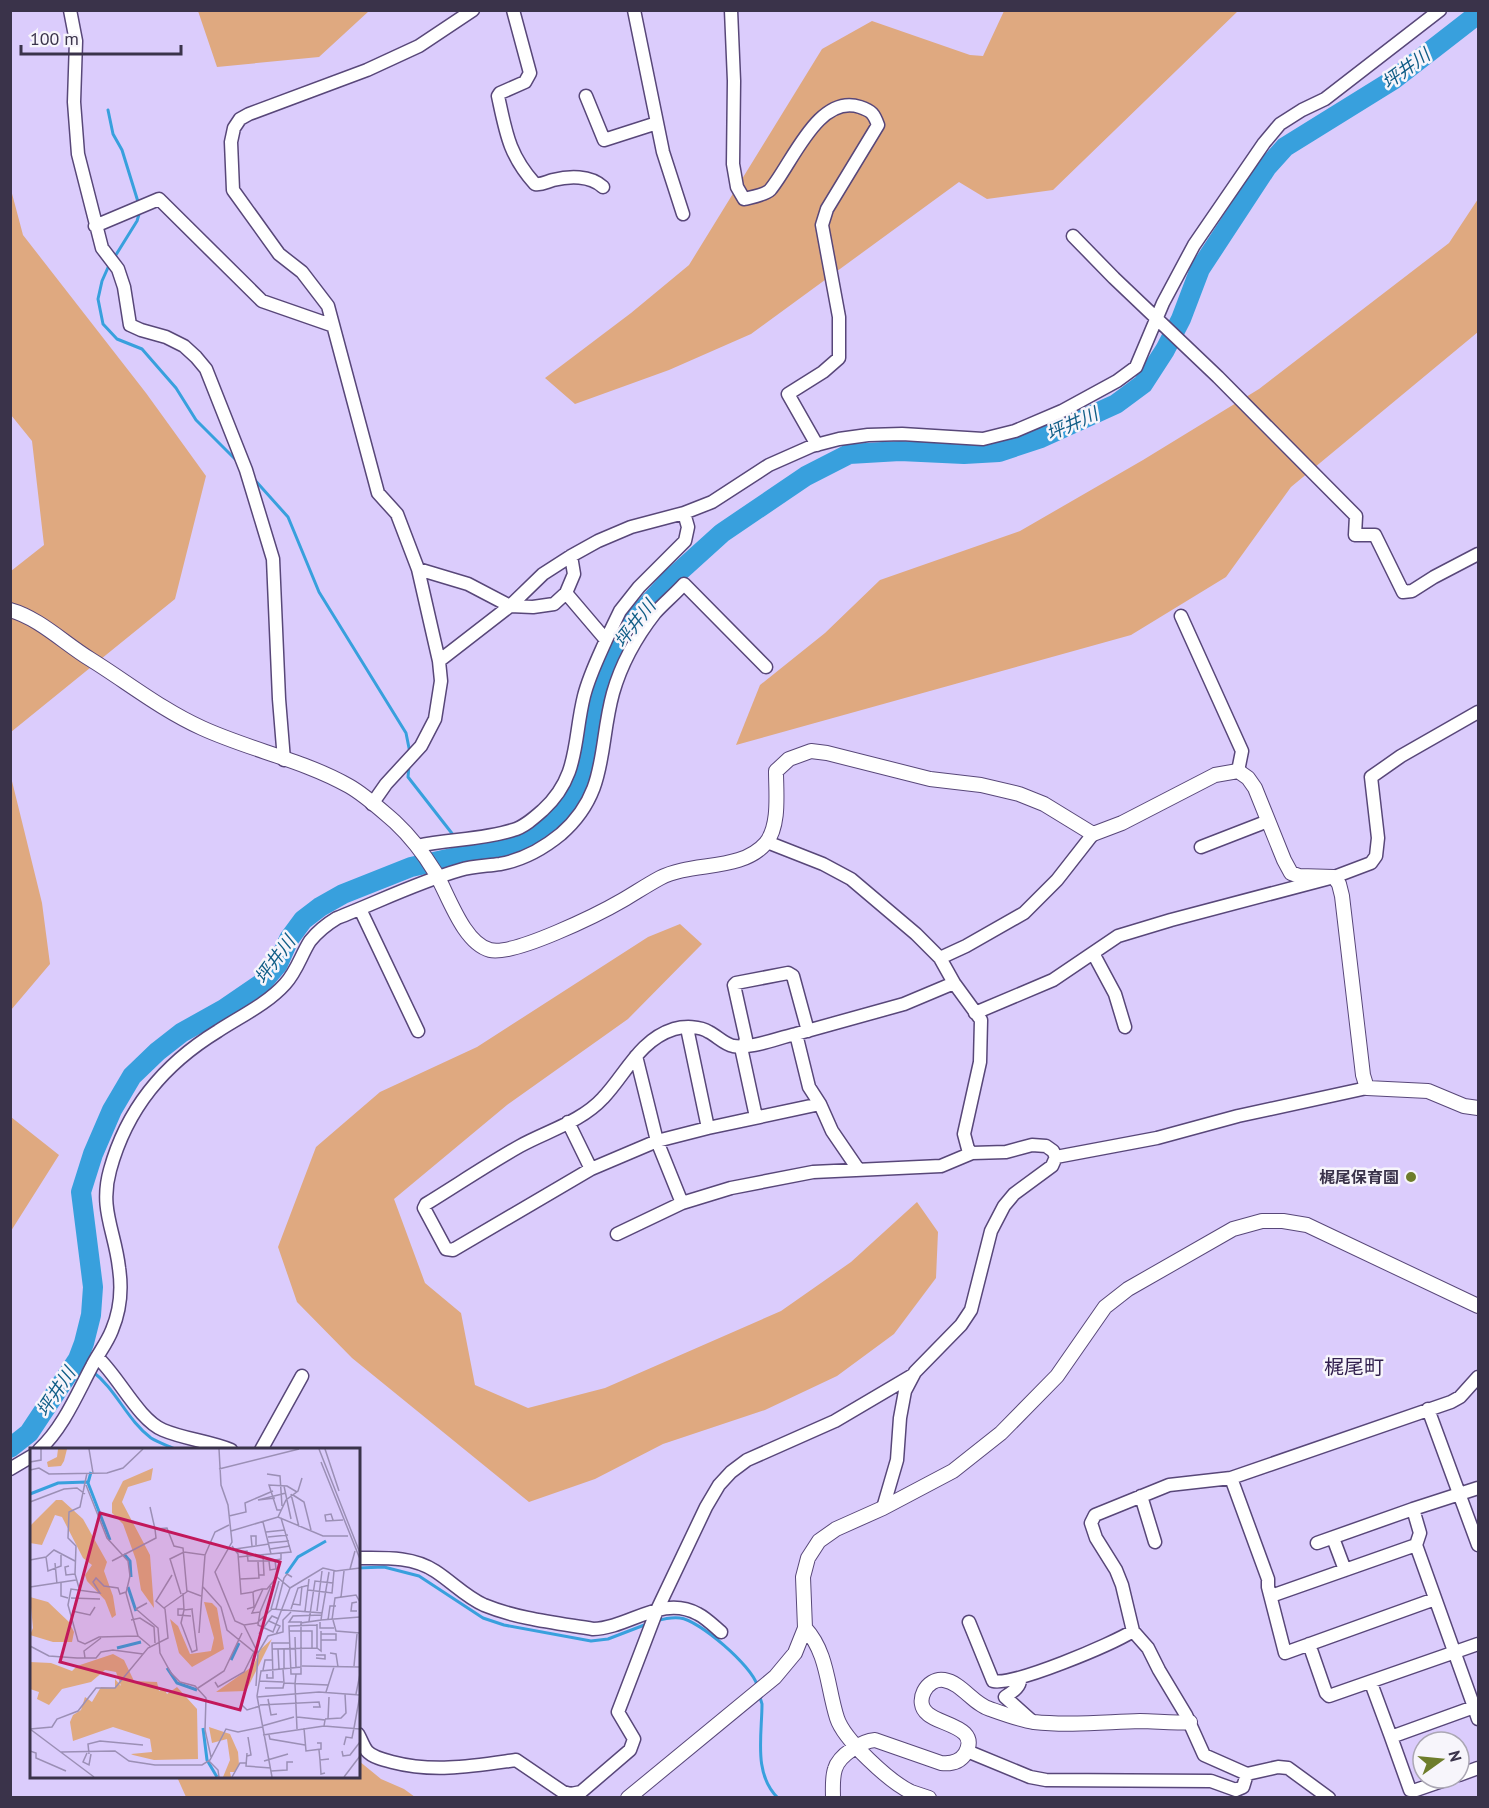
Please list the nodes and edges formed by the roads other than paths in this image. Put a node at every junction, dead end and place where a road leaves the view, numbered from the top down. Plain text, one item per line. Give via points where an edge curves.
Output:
1 (70, 10) edge
2 (473, 10) edge
3 (513, 10) edge
4 (634, 10) edge
5 (731, 10) edge
6 (1440, 10) edge
7 (586, 96) dead end
8 (657, 123) junction
9 (603, 187) dead end
10 (683, 214) dead end
11 (95, 226) junction
12 (1073, 236) dead end
13 (1161, 322) junction
14 (332, 325) junction
15 (817, 445) junction
16 (684, 513) junction
17 (1479, 554) edge
18 (571, 556) junction
19 (418, 569) junction
20 (566, 593) junction
21 (510, 606) junction
22 (10, 610) edge
23 (1181, 616) dead end
24 (606, 640) junction
25 (439, 661) junction
26 (766, 667) dead end
27 (1479, 712) edge
28 (284, 760) junction
29 (1238, 771) junction
30 (372, 804) junction
31 (1268, 821) junction
32 (1093, 834) junction
33 (767, 842) junction
34 (1201, 847) dead end
35 (419, 848) junction
36 (437, 876) junction
37 (1334, 877) junction
38 (360, 909) junction
39 (1094, 953) junction
40 (940, 958) junction
41 (954, 983) junction
42 (975, 1013) junction
43 (1125, 1027) dead end
44 (687, 1028) junction
45 (418, 1031) dead end
46 (802, 1032) junction
47 (744, 1046) junction
48 (636, 1056) junction
49 (1367, 1088) junction
50 (820, 1104) junction
51 (1479, 1108) edge
52 (756, 1117) junction
53 (568, 1122) junction
54 (708, 1128) junction
55 (657, 1141) junction
56 (972, 1152) junction
57 (1056, 1157) junction
58 (591, 1169) junction
59 (858, 1169) junction
60 (682, 1203) junction
61 (617, 1234) dead end
62 (1479, 1306) edge
63 (96, 1360) junction
64 (913, 1375) junction
65 (302, 1376) dead end
66 (1478, 1382) edge
67 (1428, 1409) junction
68 (40, 1448) edge
69 (227, 1448) edge
70 (262, 1448) edge
71 (30, 1457) edge
72 (10, 1469) edge
73 (1231, 1478) junction
74 (1479, 1488) edge
75 (1460, 1494) junction
76 (1141, 1496) junction
77 (883, 1508) junction
78 (1413, 1509) junction
79 (1333, 1538) junction
80 (1155, 1542) dead end
81 (1317, 1544) dead end
82 (1416, 1545) junction
83 (1479, 1545) edge
84 (360, 1558) edge
85 (1345, 1570) junction
86 (1270, 1596) junction
87 (1435, 1599) junction
88 (656, 1612) junction
89 (969, 1622) dead end
90 (805, 1628) junction
91 (1133, 1631) junction
92 (721, 1632) dead end
93 (1308, 1644) junction
94 (1479, 1644) edge
95 (1454, 1653) junction
96 (1020, 1678) junction
97 (1371, 1683) junction
98 (1474, 1707) junction
99 (1479, 1719) edge
100 (1033, 1722) junction
101 (1190, 1722) junction
102 (1391, 1737) junction
103 (360, 1738) edge
104 (855, 1747) junction
105 (967, 1751) junction
106 (1247, 1774) junction
107 (1411, 1790) edge
108 (628, 1797) edge
109 (833, 1797) edge
110 (929, 1797) edge
111 (1329, 1797) edge

1 - 11 street via 76,41 74,102 78,154
2 - 14 street via 418,46 367,70 249,114 234,128 233,190 279,254 302,272 327,306
3 - 9 street via 530,73 525,82 498,96 517,162 535,184 584,178
4 - 8 street
5 - 15 street via 733,164 737,187 744,199 769,192 820,118 833,108 851,104 866,109 874,113 878,125 827,209 822,225 839,317 839,358 788,394
6 - 13 street via 1325,99 1280,124 1194,245 1163,303
7 - 8 street via 604,140
8 - 10 street
11 - 14 street via 159,199 262,301
11 - 28 street via 102,248 118,269 130,325 184,346 206,369 246,470 273,559
12 - 13 street
13 - 15 street via 1137,367 1062,411 1015,431 983,439 868,435
13 - 17 street via 1356,516 1355,535 1375,535 1403,592 1412,591
14 - 19 street via 378,492 397,514
15 - 16 street via 769,465 712,502
16 - 18 street via 631,527
16 - 24 street via 688,527 685,541 639,586 620,611
18 - 20 street via 574,574
18 - 21 street via 543,574
19 - 21 street via 468,584
19 - 25 street
20 - 21 street via 554,604
20 - 24 street
21 - 25 street
22 - 28 street via 37,623 166,709
23 - 29 street via 1242,752
24 - 35 street via 584,696 570,773 550,804 516,829
25 - 30 street via 441,681 435,719 421,746
26 - 36 street via 684,584 656,613 625,660 613,693 602,766 578,816 561,834 523,857
27 - 37 street via 1371,777 1378,838 1376,856 1371,863
28 - 30 street via 326,774
29 - 31 street via 1255,788
29 - 32 street via 1215,775
30 - 35 street
31 - 34 street
31 - 37 street via 1291,873
32 - 33 street via 1044,804 1019,794 981,784 930,779 811,751 789,759 776,771 773,831
32 - 40 street via 1058,880 1024,913
33 - 36 street via 736,861 674,872 588,917 503,951 489,950 474,941
33 - 40 street via 851,879
35 - 36 street
36 - 38 street
37 - 39 street via 1118,936
37 - 49 street via 1342,896
38 - 45 street
38 - 63 street via 324,927 310,942 285,984 268,1000 215,1032 170,1067 132,1114 109,1173 107,1217 119,1266 120,1289 112,1330
39 - 42 street via 1053,980
39 - 43 street via 1116,994
40 - 41 street
41 - 42 street
41 - 46 street via 904,1004
42 - 56 street via 981,1020 980,1062 964,1134
44 - 47 street via 709,1031 730,1046
44 - 48 street via 676,1028 654,1038
44 - 54 street
46 - 47 street
46 - 47 street via 793,976 788,973 738,981 734,985 746,1039
46 - 50 street via 809,1087
47 - 52 street
48 - 53 street via 603,1098
48 - 55 street
49 - 51 street via 1428,1090 1464,1106
49 - 57 street via 1135,1143
50 - 52 street
50 - 59 street via 832,1131
52 - 54 street
53 - 58 street
53 - 58 street via 520,1146 424,1208 446,1249 453,1250
54 - 55 street
55 - 58 street
55 - 60 street
56 - 57 street via 1006,1152 1041,1144
56 - 59 street via 941,1166
57 - 64 street via 1052,1166 1004,1206 991,1231 971,1310
59 - 60 street via 766,1181
60 - 61 street
62 - 77 street via 1306,1225 1283,1221 1247,1224 1128,1289 1105,1307 1057,1376 1001,1433 953,1470
63 - 68 street via 61,1423
63 - 69 street via 109,1368 140,1411 162,1430
64 - 77 street via 905,1391 897,1460
64 - 88 street via 835,1421 747,1460 731,1472 706,1507
65 - 70 street
66 - 67 street via 1456,1400
67 - 73 street
67 - 75 street
71 - 72 street
73 - 76 street via 1179,1483
73 - 86 street via 1268,1579
74 - 75 street
75 - 78 street
75 - 83 street
76 - 80 street
76 - 91 street via 1095,1515 1091,1523 1122,1585
77 - 90 street via 819,1541 808,1558 803,1577
78 - 79 street
78 - 82 street via 1420,1533
79 - 81 street
79 - 85 street
82 - 85 street
82 - 87 street
84 - 88 street via 413,1562 435,1571 472,1599 499,1611 593,1629 605,1629
85 - 86 street
86 - 93 street via 1285,1653
87 - 93 street
87 - 95 street
88 - 92 street via 685,1608 700,1614
88 - 103 street via 618,1712 634,1739 630,1750 581,1792 563,1792 516,1760 459,1768 411,1767 367,1752
89 - 96 street via 993,1681
90 - 104 street via 815,1639 823,1659 838,1720
90 - 108 street via 795,1653 775,1677
91 - 96 street via 1099,1649
91 - 101 street via 1148,1648
93 - 97 street via 1328,1695
94 - 95 street
95 - 97 street
95 - 98 street
96 - 100 street via 1018,1687 1005,1697
97 - 102 street
98 - 99 street
98 - 102 street
100 - 101 street
100 - 105 street via 988,1709 951,1682 935,1681 924,1690 924,1710 964,1733
101 - 106 street via 1204,1755
102 - 107 street
104 - 105 street via 875,1740 951,1764 961,1760
104 - 109 street via 837,1764
104 - 110 street via 910,1791
105 - 106 street via 1046,1780 1211,1780 1236,1790 1243,1787
106 - 111 street via 1288,1768

